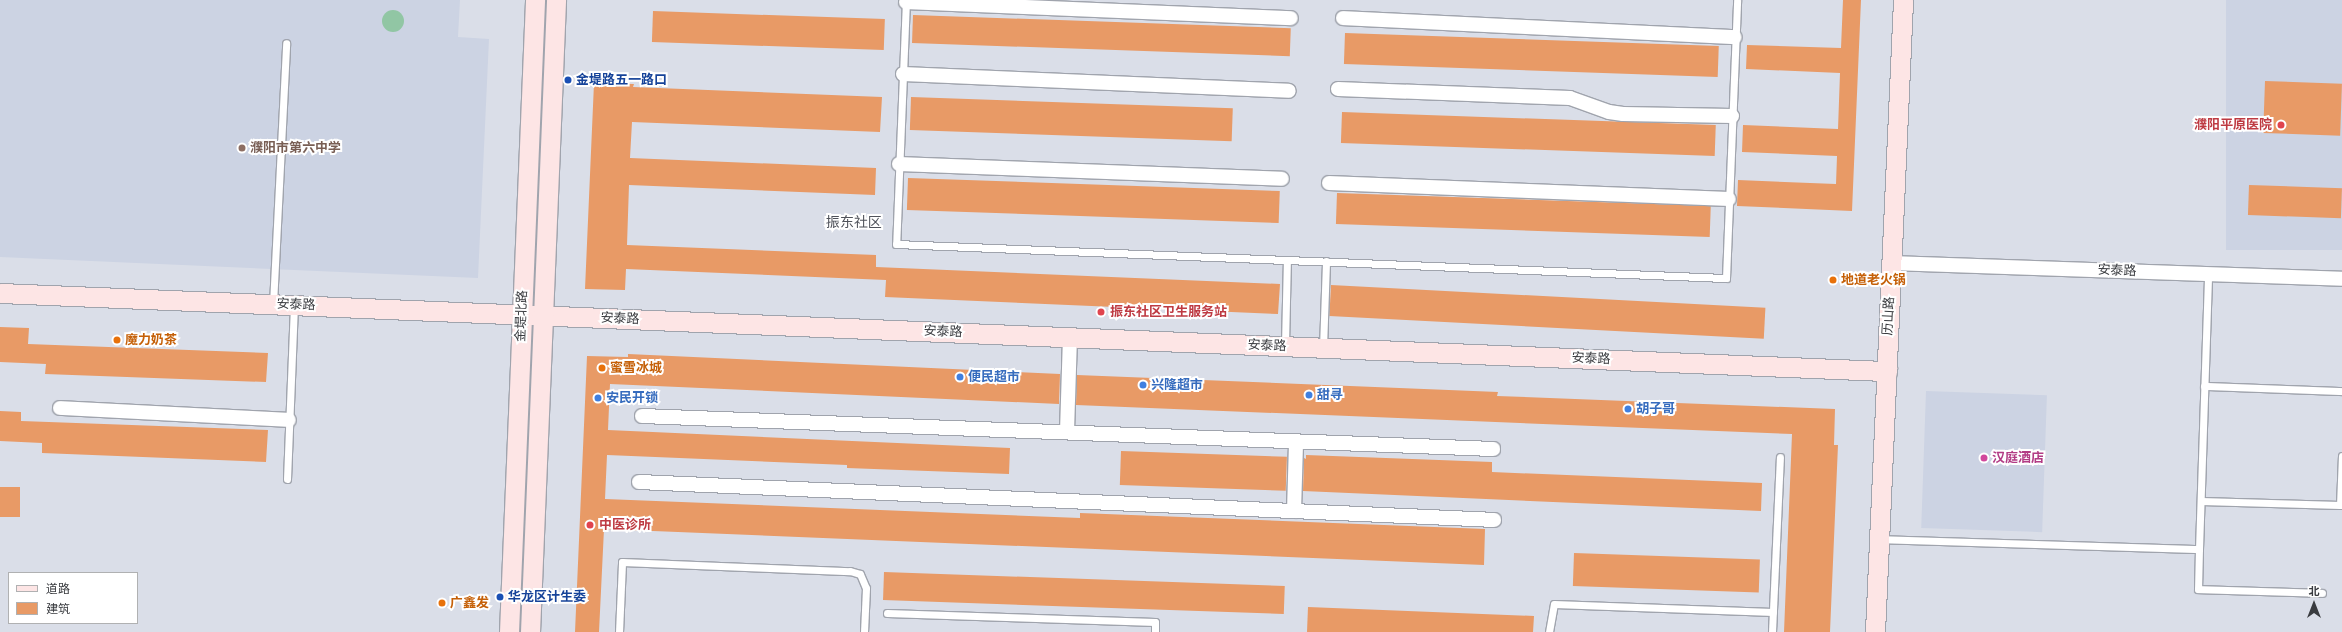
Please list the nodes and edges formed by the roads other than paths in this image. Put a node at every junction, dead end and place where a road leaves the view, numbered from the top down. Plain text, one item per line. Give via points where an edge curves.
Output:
1 (535, 0) edge
2 (556, 0) edge
3 (1737, 0) edge
4 (1903, 0) edge
5 (906, 1) edge
6 (1291, 18) dead end
7 (1343, 18) dead end
8 (1736, 37) junction
9 (286, 42) dead end
10 (903, 74) junction
11 (1338, 89) dead end
12 (1290, 91) dead end
13 (1732, 116) junction
14 (899, 164) junction
15 (1282, 179) dead end
16 (1328, 183) dead end
17 (1729, 199) junction
18 (1287, 260) junction
19 (1326, 261) junction
20 (1891, 263) junction
21 (2208, 274) junction
22 (2342, 279) edge
23 (0, 293) edge
24 (273, 304) junction
25 (294, 305) junction
26 (522, 315) junction
27 (543, 316) junction
28 (1070, 338) junction
29 (1285, 347) junction
30 (1323, 348) junction
31 (1887, 371) junction
32 (2204, 386) junction
33 (2342, 391) edge
34 (60, 408) dead end
35 (642, 416) dead end
36 (289, 420) junction
37 (1067, 432) junction
38 (1296, 442) junction
39 (1493, 449) dead end
40 (2342, 456) edge
41 (1780, 457) dead end
42 (287, 478) dead end
43 (639, 482) dead end
44 (2201, 501) junction
45 (1294, 511) junction
46 (1494, 520) dead end
47 (1879, 540) junction
48 (2199, 548) junction
49 (2322, 593) dead end
50 (1773, 612) junction
51 (887, 613) dead end
52 (508, 632) edge
53 (530, 632) edge
54 (619, 632) edge
55 (864, 632) edge
56 (1155, 632) edge
57 (1549, 632) edge
58 (1772, 632) edge
59 (1875, 632) edge

1 - 26 street, 金堤北路
2 - 27 street, 金堤北路
3 - 8 lane
4 - 20 street, 历山路
5 - 6 street
5 - 10 lane
7 - 8 street
8 - 13 lane
9 - 24 lane
10 - 12 street
10 - 14 lane
11 - 13 street via 1570,98 1616,113
13 - 17 lane
14 - 15 street
14 - 18 lane via 896,244
16 - 17 street
17 - 19 lane via 1726,278
18 - 19 lane
18 - 29 lane
19 - 30 lane
20 - 21 street, 安泰路
20 - 31 street, 历山路
21 - 22 street, 安泰路
21 - 32 lane
23 - 24 street, 安泰路
24 - 25 street, 安泰路
25 - 26 street, 安泰路
25 - 36 lane
26 - 27 street, 安泰路
26 - 52 street, 金堤北路
27 - 28 street, 安泰路
27 - 53 street, 金堤北路
28 - 29 street, 安泰路
28 - 37 street
29 - 30 street, 安泰路
30 - 31 street, 安泰路
31 - 47 street, 历山路
32 - 33 lane
32 - 44 lane
34 - 36 street
35 - 37 street
36 - 42 lane
37 - 38 street
38 - 39 street
38 - 45 street
40 - 44 lane via 2340,506
41 - 50 lane
43 - 45 street
44 - 48 lane
45 - 46 street
47 - 48 lane
47 - 59 street, 历山路
48 - 49 lane via 2198,589
50 - 57 lane via 1554,604
50 - 58 lane
51 - 56 lane via 1155,622
54 - 55 lane via 622,562 850,571 860,574 866,588

